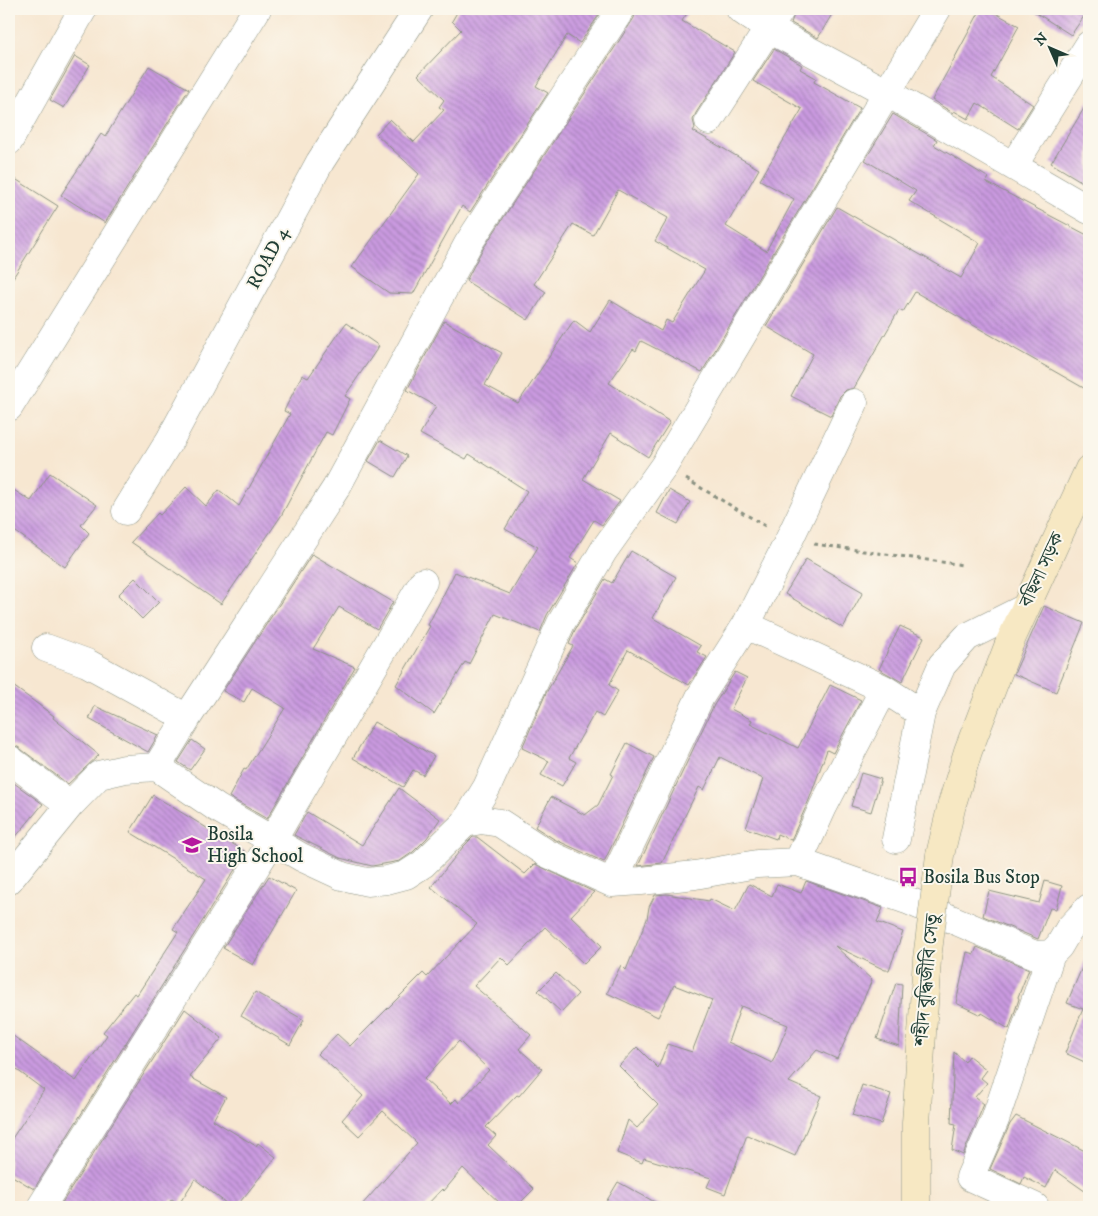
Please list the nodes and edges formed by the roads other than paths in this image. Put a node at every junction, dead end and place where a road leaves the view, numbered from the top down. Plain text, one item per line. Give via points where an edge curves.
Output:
1 (84, 9) edge
2 (257, 9) edge
3 (419, 9) edge
4 (621, 9) edge
5 (740, 9) edge
6 (936, 9) edge
7 (775, 19) edge
8 (1089, 45) edge
9 (886, 92) junction
10 (709, 121) dead end
11 (9, 141) edge
12 (1013, 166) junction
13 (1089, 210) edge
14 (854, 403) dead end
15 (9, 407) edge
16 (1089, 469) edge
17 (126, 512) dead end
18 (423, 582) dead end
19 (1023, 609) junction
20 (746, 625) junction
21 (1009, 644) joint
22 (46, 648) dead end
23 (884, 689) junction
24 (921, 713) junction
25 (187, 718) junction
26 (9, 759) edge
27 (158, 767) junction
28 (70, 805) junction
29 (465, 823) junction
30 (896, 840) dead end
31 (272, 841) junction
32 (798, 862) junction
33 (9, 880) edge
34 (612, 883) junction
35 (1089, 908) edge
36 (1051, 954) junction
37 (41, 1207) edge
38 (916, 1207) edge
39 (1035, 1207) edge

1 - 11 street
2 - 15 street
3 - 17 street, ROAD 4 via 320,162 171,438
4 - 25 street via 468,244 336,488
5 - 7 street
6 - 9 street
7 - 9 street
7 - 10 street
8 - 12 street
9 - 12 street
9 - 29 street via 664,466 604,550 565,616 487,786
12 - 13 street
14 - 20 street
16 - 19 main road, বছিলা সড়ক
18 - 31 street
19 - 21 main road, বছিলা সড়ক
19 - 24 street via 967,637 942,665
20 - 23 street
20 - 34 street via 700,697
21 - 38 main road, শহীদ বুদ্ধিজীবি সেতু, bridge via 968,751 940,855 927,959 916,1123
22 - 25 street via 87,663
23 - 24 street
23 - 32 street
24 - 30 street
25 - 27 street
26 - 28 street
27 - 28 street via 99,775
27 - 31 street
28 - 33 street
29 - 31 street via 423,864 406,875 367,882 342,876
29 - 34 street via 481,820 500,823 546,853
31 - 37 street
32 - 34 street via 757,864 695,875
32 - 36 street via 907,900 1035,955
35 - 36 street via 1068,929
36 - 39 street via 995,1120 970,1177

